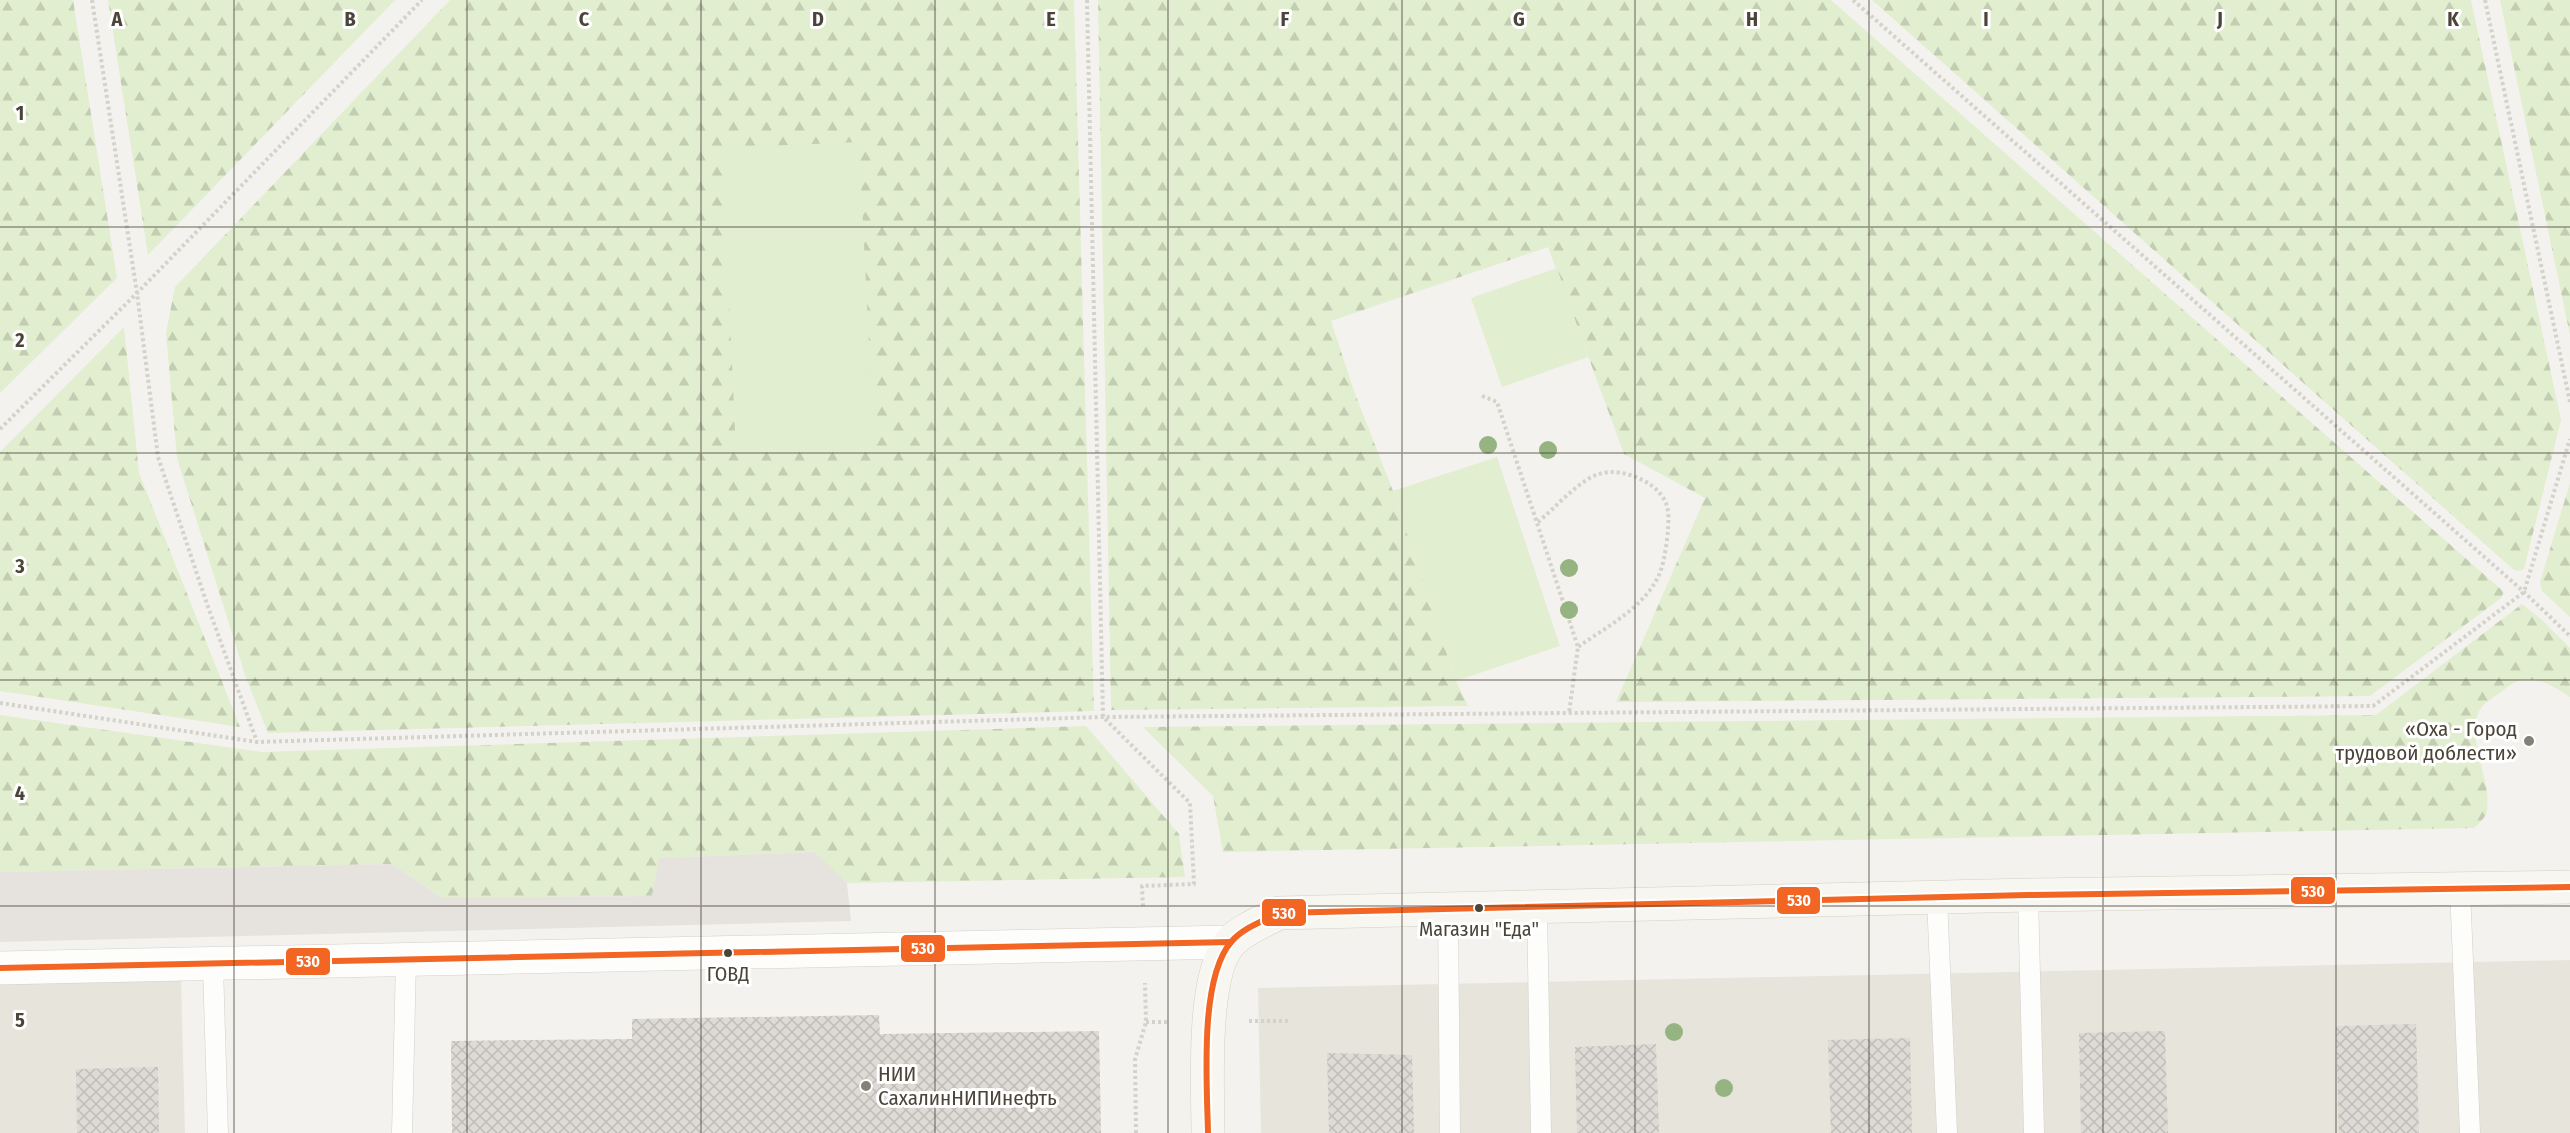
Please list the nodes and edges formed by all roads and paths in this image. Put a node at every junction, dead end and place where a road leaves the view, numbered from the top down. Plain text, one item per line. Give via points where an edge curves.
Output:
1 (92, 0) edge
2 (422, 0) edge
3 (1087, 0) edge
4 (1853, 0) edge
5 (2485, 0) edge
6 (137, 293) junction
7 (1482, 396) dead end
8 (2570, 402) edge
9 (0, 429) edge
10 (2570, 439) edge
11 (1538, 522) junction
12 (2524, 592) junction
13 (2570, 636) edge
14 (1578, 647) junction
15 (0, 703) edge
16 (1569, 713) junction
17 (1103, 717) junction
18 (257, 742) junction
19 (2570, 887) edge
20 (2460, 888) junction
21 (2028, 895) junction
22 (1937, 898) junction
23 (1538, 907) junction
24 (1448, 909) junction
25 (1231, 942) junction
26 (1144, 944) junction
27 (406, 960) junction
28 (213, 965) junction
29 (0, 968) edge
30 (218, 1133) edge
31 (402, 1133) edge
32 (1136, 1133) edge
33 (1208, 1133) edge
34 (1450, 1133) edge
35 (1541, 1133) edge
36 (1947, 1133) edge
37 (2034, 1133) edge
38 (2470, 1133) edge

1 - 6 path
2 - 6 path
3 - 17 path
4 - 12 path
5 - 8 path
6 - 9 path
6 - 18 path via 158,457
7 - 11 path via 1497,402
10 - 12 path
11 - 14 path
11 - 14 path via 1598,474 1618,472 1656,489 1669,510 1659,574 1636,606
12 - 13 path
12 - 16 path via 2373,706
14 - 16 path
15 - 18 path
16 - 17 path
17 - 18 path
17 - 26 path via 1190,803 1194,884 1142,886
19 - 20 street
20 - 21 street
20 - 38 lane
21 - 22 street
21 - 37 lane
22 - 23 street
22 - 36 lane
23 - 24 street
23 - 35 lane
24 - 25 street via 1279,913
24 - 34 lane
25 - 26 street
25 - 33 street via 1217,970 1211,997
26 - 27 street
26 - 32 path via 1146,1023 1136,1059
27 - 28 street
27 - 31 lane
28 - 29 street
28 - 30 lane

